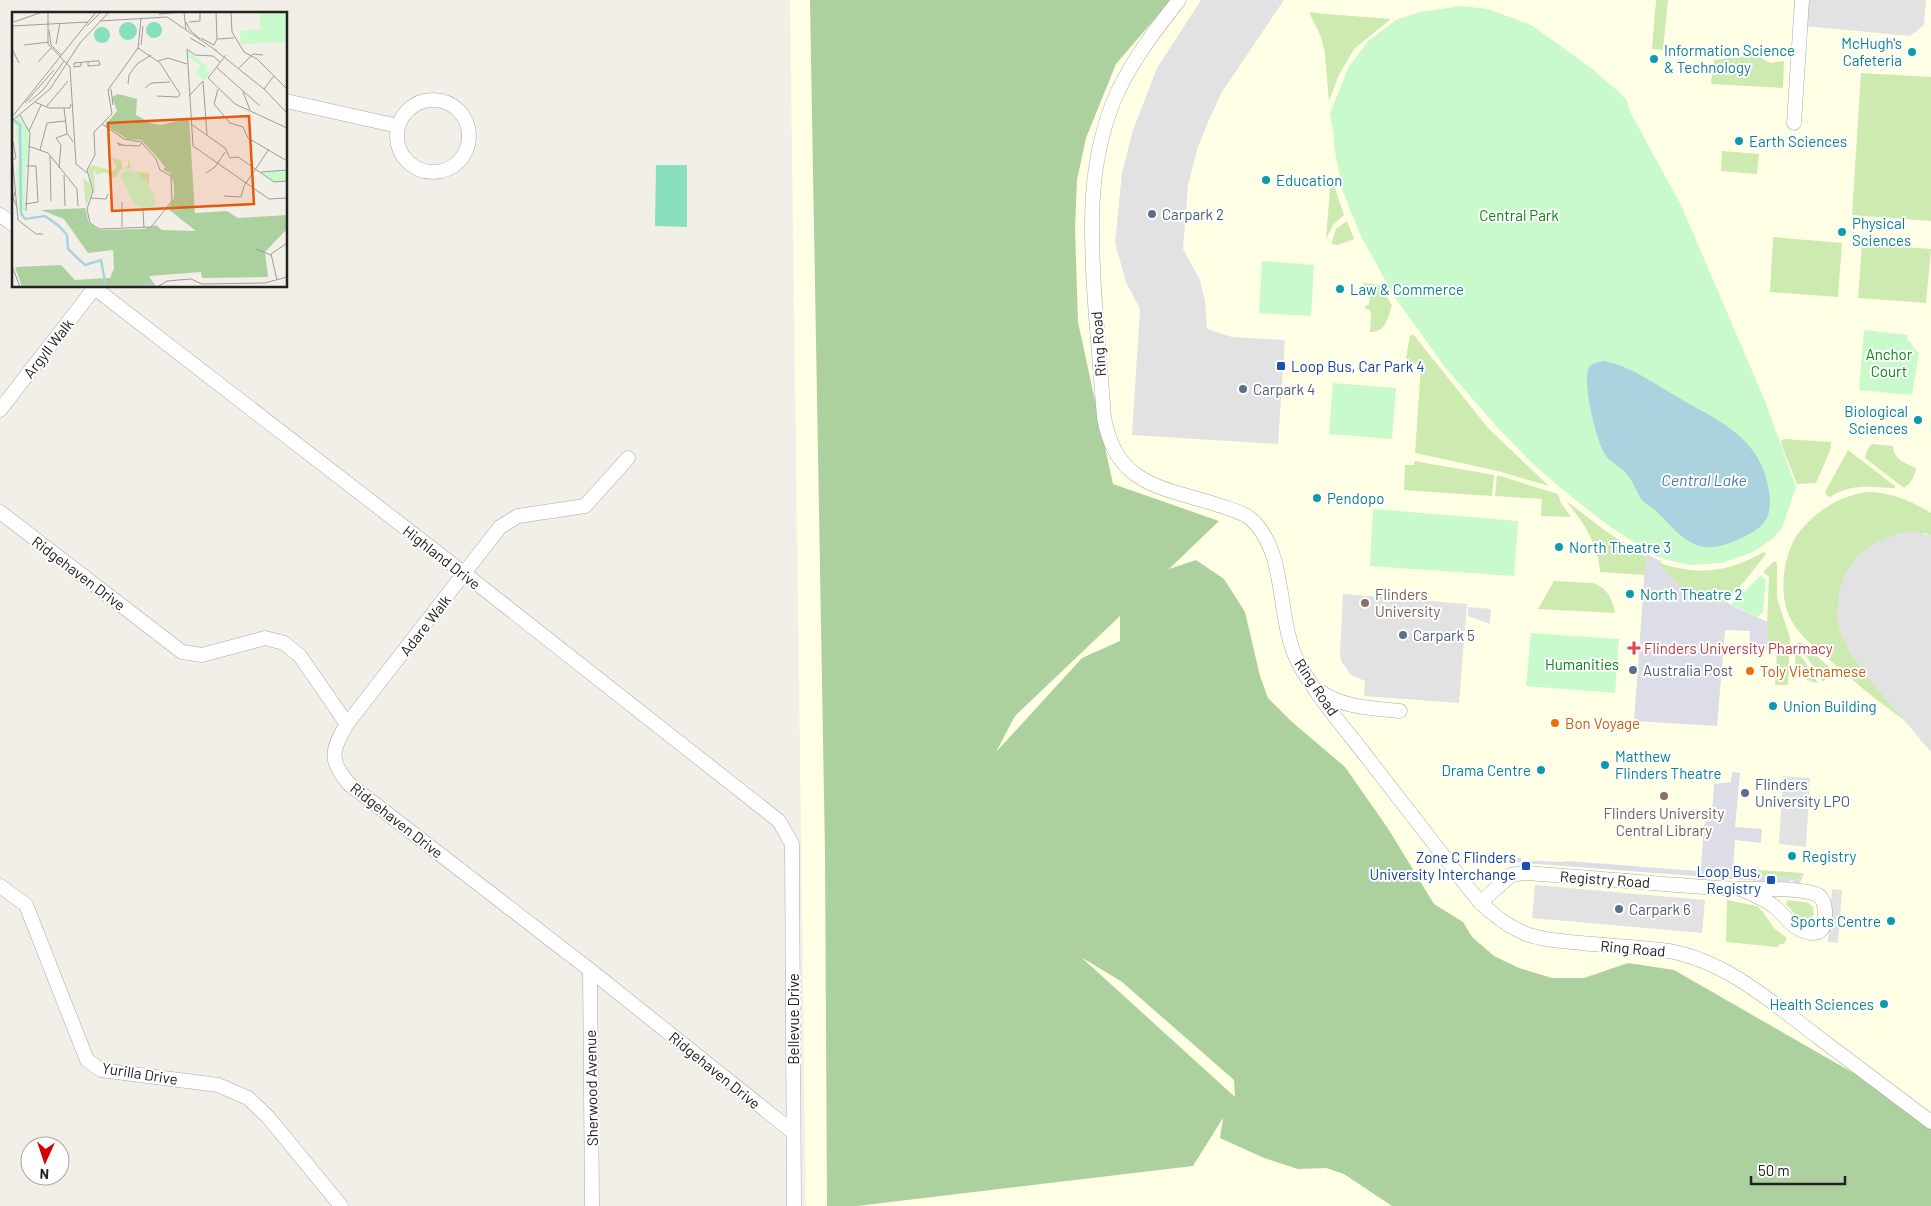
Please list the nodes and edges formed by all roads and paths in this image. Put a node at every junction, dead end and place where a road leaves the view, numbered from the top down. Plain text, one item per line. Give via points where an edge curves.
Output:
1 (1178, 0) edge
2 (1802, 0) edge
3 (288, 101) edge
4 (1794, 123) dead end
5 (398, 126) junction
6 (0, 214) edge
7 (12, 223) edge
8 (93, 288) edge
9 (95, 288) edge
10 (0, 410) edge
11 (628, 458) dead end
12 (0, 512) edge
13 (465, 574) junction
14 (1314, 688) junction
15 (1400, 711) dead end
16 (347, 724) junction
17 (786, 833) joint
18 (0, 886) edge
19 (1741, 889) junction
20 (1480, 903) junction
21 (590, 970) junction
22 (1931, 1122) edge
23 (793, 1132) junction
24 (341, 1206) edge
25 (592, 1206) edge
26 (794, 1206) edge

1 - 14 street, Ring Road via 1136,58 1118,92 1094,172 1092,258 1106,427 1119,457 1140,478 1171,492 1233,510 1248,516 1256,524 1272,552 1292,650
2 - 4 street
3 - 5 street
5 - 5 street via 403,115 422,101 435,99 447,102 465,118 469,129 466,153 449,169 425,172 410,163 399,149 396,138
6 - 7 street
8 - 10 street, Argyll Walk
9 - 13 street, Highland Drive
11 - 13 street, Adare Walk via 585,506 518,516 500,527
12 - 16 street, Ridgehaven Drive via 182,652 202,655 265,638 284,643 300,656
13 - 16 street, Adare Walk
13 - 17 street, Highland Drive via 778,821
14 - 15 street via 1333,700 1350,705
14 - 20 street, Ring Road
16 - 21 street, Ridgehaven Drive via 337,739 334,755 338,771 349,784
17 - 23 street, Bellevue Drive via 792,844
18 - 24 street, Yurilla Drive via 26,905 87,1060 101,1070 218,1085 248,1098 268,1117
19 - 19 street, Registry Road via 1790,890 1819,896 1825,903 1823,927 1817,933 1798,930 1773,906
19 - 20 street, Registry Road via 1523,873 1511,875
20 - 22 street, Ring Road via 1510,926 1533,935 1562,941 1661,950 1685,954 1708,963 1760,994
21 - 23 street, Ridgehaven Drive
21 - 25 street, Sherwood Avenue
23 - 26 street, Bellevue Drive

